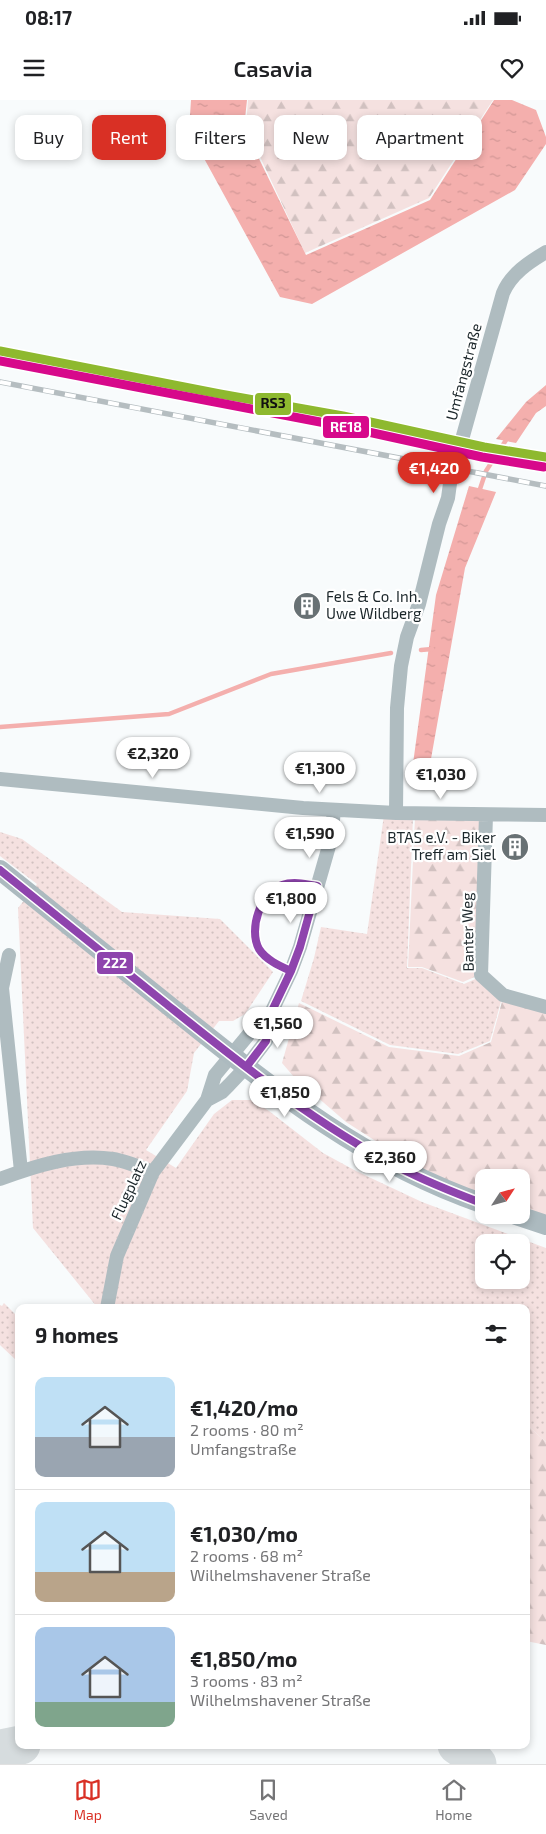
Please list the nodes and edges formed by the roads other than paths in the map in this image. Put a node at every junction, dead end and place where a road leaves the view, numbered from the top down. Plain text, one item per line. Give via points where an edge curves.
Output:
1 (546, 252) edge
2 (0, 779) edge
3 (334, 810) junction
4 (396, 813) junction
5 (486, 815) junction
6 (546, 815) edge
7 (0, 870) edge
8 (9, 955) dead end
9 (546, 1007) edge
10 (239, 1061) junction
11 (21, 1171) junction
12 (153, 1172) junction
13 (0, 1179) edge
14 (475, 1201) edge
15 (530, 1220) edge
16 (546, 1225) edge
17 (108, 1304) edge

1 - 4 street, Umfangstraße via 516,273 502,293 462,443 452,468 448,498 419,604 406,637 397,708
2 - 3 street
3 - 4 street
3 - 10 street, Flugplatz via 330,839 300,947 270,1016 266,1041
4 - 5 street
5 - 6 street
5 - 9 street, Banter Weg via 482,975 503,995
7 - 10 street
8 - 11 street via 2,988
10 - 12 street, Flugplatz via 222,1092 207,1100
10 - 14 street via 345,1138 398,1167
11 - 12 street via 73,1158 112,1159
11 - 13 street
12 - 17 street, Flugplatz via 117,1256
15 - 16 street

